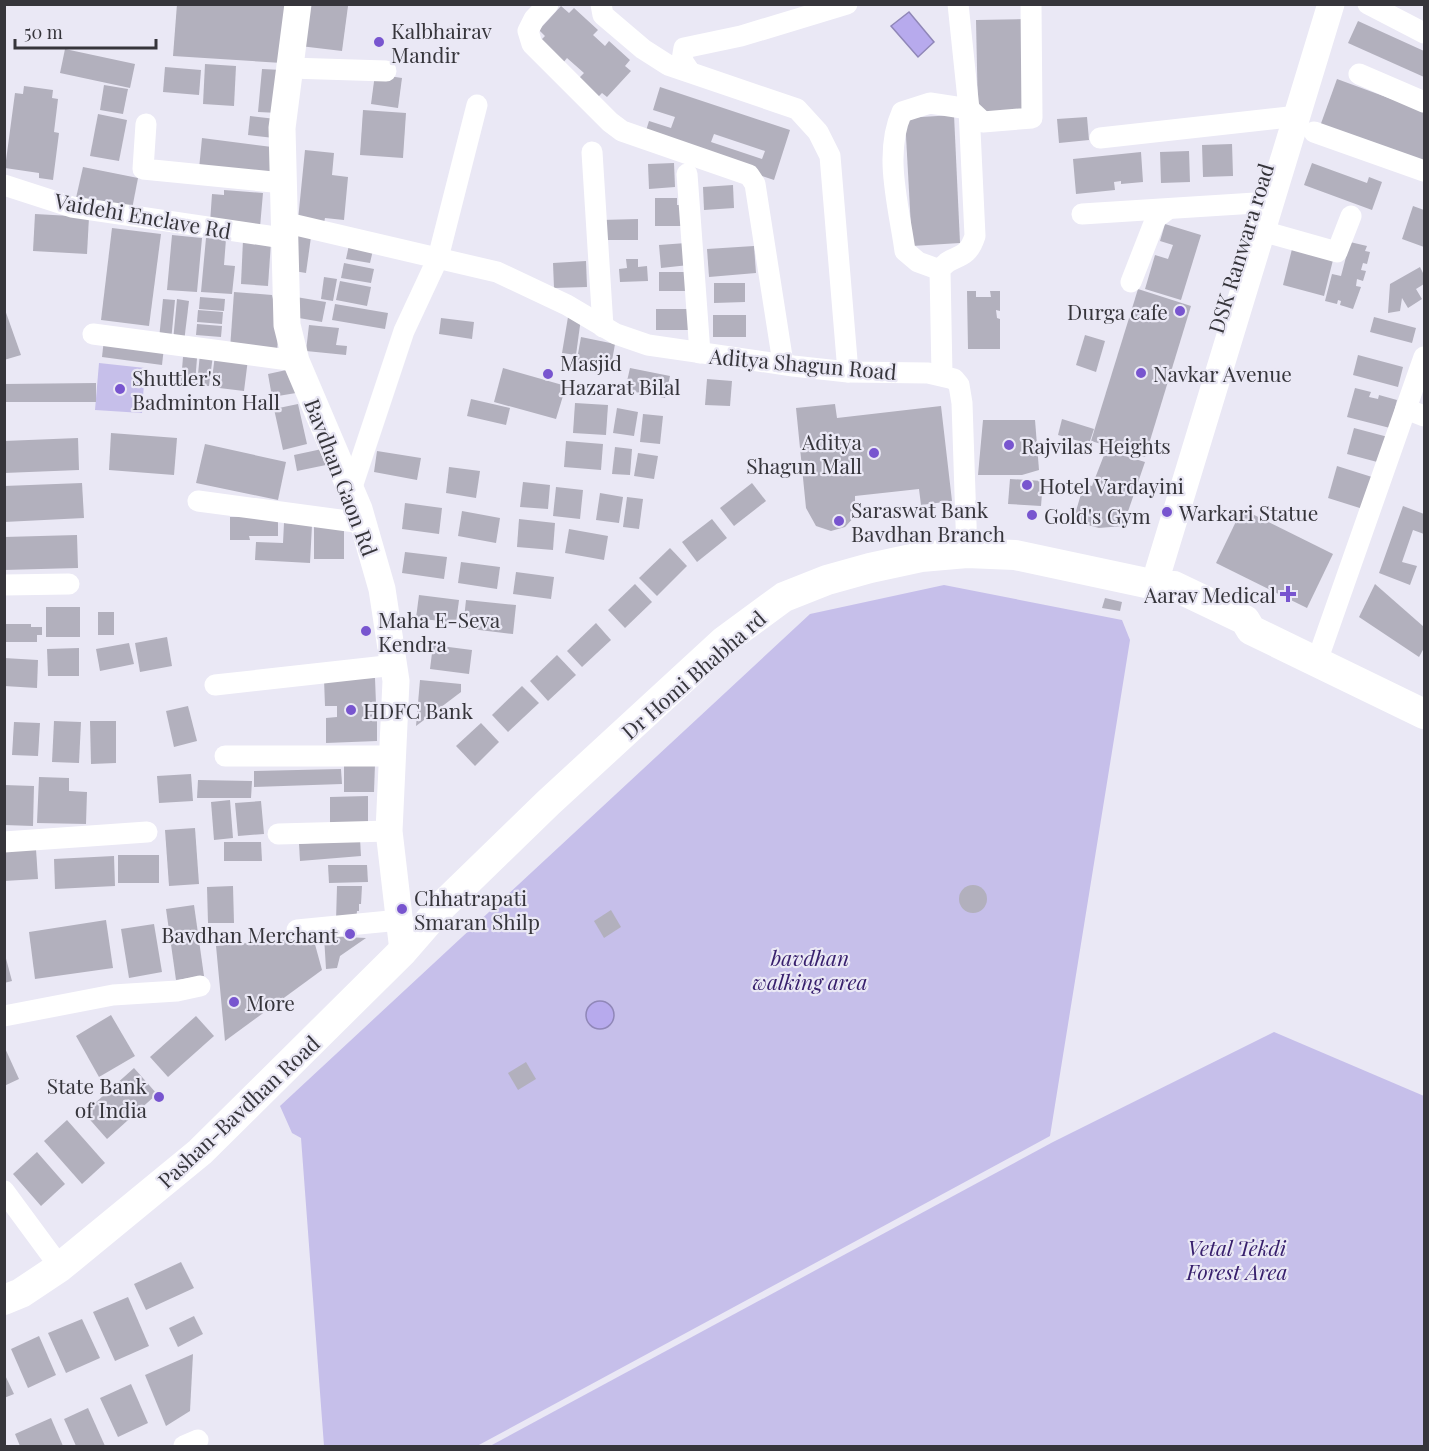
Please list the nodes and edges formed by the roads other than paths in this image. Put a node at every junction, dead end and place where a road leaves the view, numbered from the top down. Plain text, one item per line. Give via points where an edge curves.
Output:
1 (298, 4) edge
2 (548, 4) edge
3 (601, 4) edge
4 (847, 4) edge
5 (958, 4) edge
6 (1030, 4) edge
7 (1331, 4) edge
8 (1368, 4) edge
9 (1425, 33) edge
10 (290, 68) junction
11 (386, 71) dead end
12 (690, 72) junction
13 (1359, 74) dead end
14 (1425, 102) edge
15 (477, 105) dead end
16 (969, 109) junction
17 (146, 124) dead end
18 (1302, 127) junction
19 (1100, 138) dead end
20 (592, 152) dead end
21 (1425, 171) edge
22 (687, 174) dead end
23 (283, 183) junction
24 (4, 185) edge
25 (1263, 203) junction
26 (1168, 208) junction
27 (1083, 214) dead end
28 (1351, 216) dead end
29 (283, 230) junction
30 (1253, 242) junction
31 (438, 258) junction
32 (940, 270) junction
33 (1131, 282) dead end
34 (603, 327) junction
35 (93, 334) dead end
36 (700, 353) junction
37 (1425, 357) edge
38 (296, 362) junction
39 (783, 363) junction
40 (848, 372) junction
41 (942, 375) junction
42 (1415, 412) edge
43 (351, 490) junction
44 (198, 501) dead end
45 (363, 523) junction
46 (967, 553) junction
47 (69, 584) dead end
48 (1152, 584) junction
49 (4, 585) edge
50 (1317, 661) junction
51 (395, 665) junction
52 (215, 685) dead end
53 (1425, 714) edge
54 (225, 756) dead end
55 (392, 756) junction
56 (389, 831) junction
57 (147, 832) dead end
58 (278, 834) dead end
59 (4, 842) edge
60 (400, 920) junction
61 (297, 930) dead end
62 (404, 951) junction
63 (200, 986) dead end
64 (4, 1016) edge
65 (4, 1191) edge
66 (60, 1267) junction
67 (4, 1300) edge

1 - 10 street, Bavdhan Gaon Rd
2 - 39 street via 528,31 532,44 610,122 622,131 749,175 755,184
3 - 12 street via 603,15 643,49 668,65
4 - 12 street via 741,36 684,48 682,60
5 - 16 street
6 - 16 street via 1032,118 983,122
7 - 18 street
8 - 9 street
10 - 11 street
10 - 23 street, Bavdhan Gaon Rd via 282,128
12 - 40 street via 797,109 818,132 830,156
13 - 14 street
15 - 31 street
16 - 32 street via 975,236 962,257 944,263
16 - 32 street via 930,103 902,112 895,128 893,162 905,251 918,262
17 - 23 street via 143,169
18 - 19 street
18 - 21 street
18 - 25 street, DSK Ranwara road via 1274,141
20 - 34 street
22 - 36 street
23 - 29 street, Bavdhan Gaon Rd
24 - 29 street, Vaidehi Enclave Rd via 72,207
25 - 26 street
25 - 30 street, DSK Ranwara road
26 - 27 street
26 - 33 street via 1156,218
28 - 30 street via 1337,252
29 - 31 street, Aditya Shagun Road
29 - 38 street, Bavdhan Gaon Rd via 287,325
30 - 48 street, DSK Ranwara road via 1164,522
31 - 34 street, Aditya Shagun Road via 497,272
31 - 43 street via 404,331
32 - 41 street
34 - 36 street, Aditya Shagun Road via 648,345
35 - 38 street
36 - 39 street, Aditya Shagun Road
37 - 42 street
38 - 43 street, Bavdhan Gaon Rd
39 - 40 street, Aditya Shagun Road
40 - 41 street, Aditya Shagun Road
41 - 46 street via 959,385 962,403
42 - 50 street
43 - 45 street, Bavdhan Gaon Rd
44 - 45 street
45 - 51 street, Bavdhan Gaon Rd via 382,589
46 - 48 main road, Dr Homi Bhabha rd via 1015,555
46 - 62 main road, Dr Homi Bhabha rd via 921,557 870,568 784,597 724,641 603,752 443,905
47 - 49 street
48 - 50 main road via 1169,597 1240,632 1251,630
50 - 53 main road
51 - 52 street
51 - 55 street, Bavdhan Gaon Rd
54 - 55 street
55 - 56 street, Bavdhan Gaon Rd
56 - 58 street
56 - 60 street, Bavdhan Gaon Rd
57 - 59 street
60 - 61 street
60 - 62 street, Bavdhan Gaon Rd
62 - 66 main road, Pashan-Bavdhan Road via 200,1152
63 - 64 street via 113,995
65 - 66 street
66 - 67 main road, Pashan-Bavdhan Road

